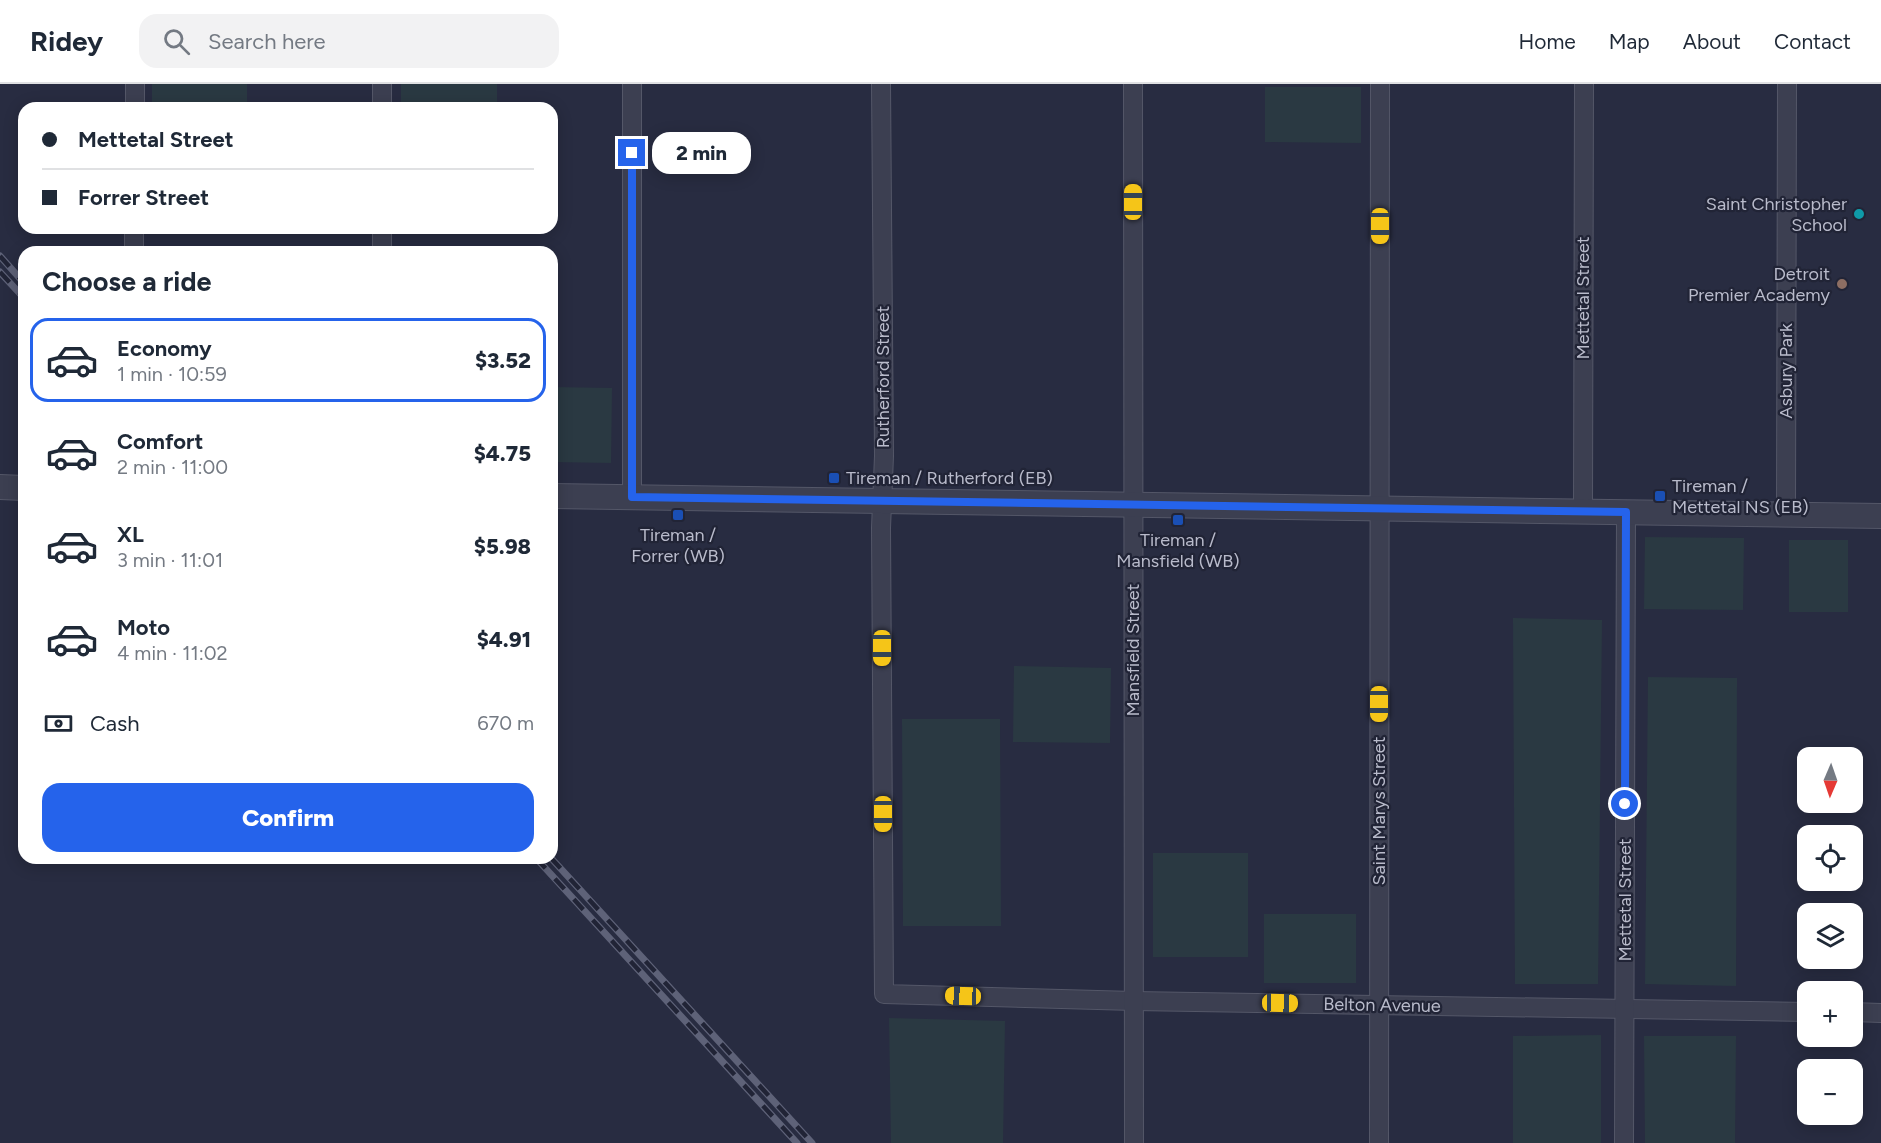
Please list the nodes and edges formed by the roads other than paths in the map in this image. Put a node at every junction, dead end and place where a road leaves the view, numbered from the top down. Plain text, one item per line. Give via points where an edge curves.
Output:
1 (135, 84) edge
2 (382, 84) edge
3 (632, 84) edge
4 (881, 84) edge
5 (1133, 84) edge
6 (1380, 84) edge
7 (1584, 84) edge
8 (1786, 84) edge
9 (135, 102) edge
10 (382, 102) edge
11 (0, 487) edge
12 (18, 488) edge
13 (558, 496) edge
14 (632, 497) junction
15 (882, 501) junction
16 (1133, 504) junction
17 (1378, 508) junction
18 (1582, 511) junction
19 (1626, 512) junction
20 (1786, 515) junction
21 (1881, 516) edge
22 (884, 994) joint
23 (1134, 1000) junction
24 (1379, 1005) junction
25 (1624, 1009) junction
26 (1797, 1012) edge
27 (1863, 1012) edge
28 (1881, 1013) edge
29 (1134, 1143) edge
30 (1379, 1143) edge
31 (1624, 1143) edge

1 - 9 street
2 - 10 street
3 - 14 street
4 - 15 street, Rutherford Street
5 - 16 street, Mansfield Street
6 - 17 street, Saint Marys Street
7 - 18 street, Mettetal Street
8 - 20 street, Asbury Park
11 - 12 street
13 - 14 street
14 - 15 street
15 - 16 street
15 - 22 street, Rutherford Street
16 - 17 street
16 - 23 street, Mansfield Street
17 - 18 street
17 - 24 street, Saint Marys Street
18 - 19 street
19 - 20 street
19 - 25 street, Mettetal Street
20 - 21 street
22 - 23 street, Belton Avenue
23 - 24 street, Belton Avenue
23 - 29 street, Mansfield Street
24 - 25 street, Belton Avenue
24 - 30 street, Saint Marys Street
25 - 26 street, Belton Avenue
25 - 31 street, Mettetal Street
27 - 28 street

